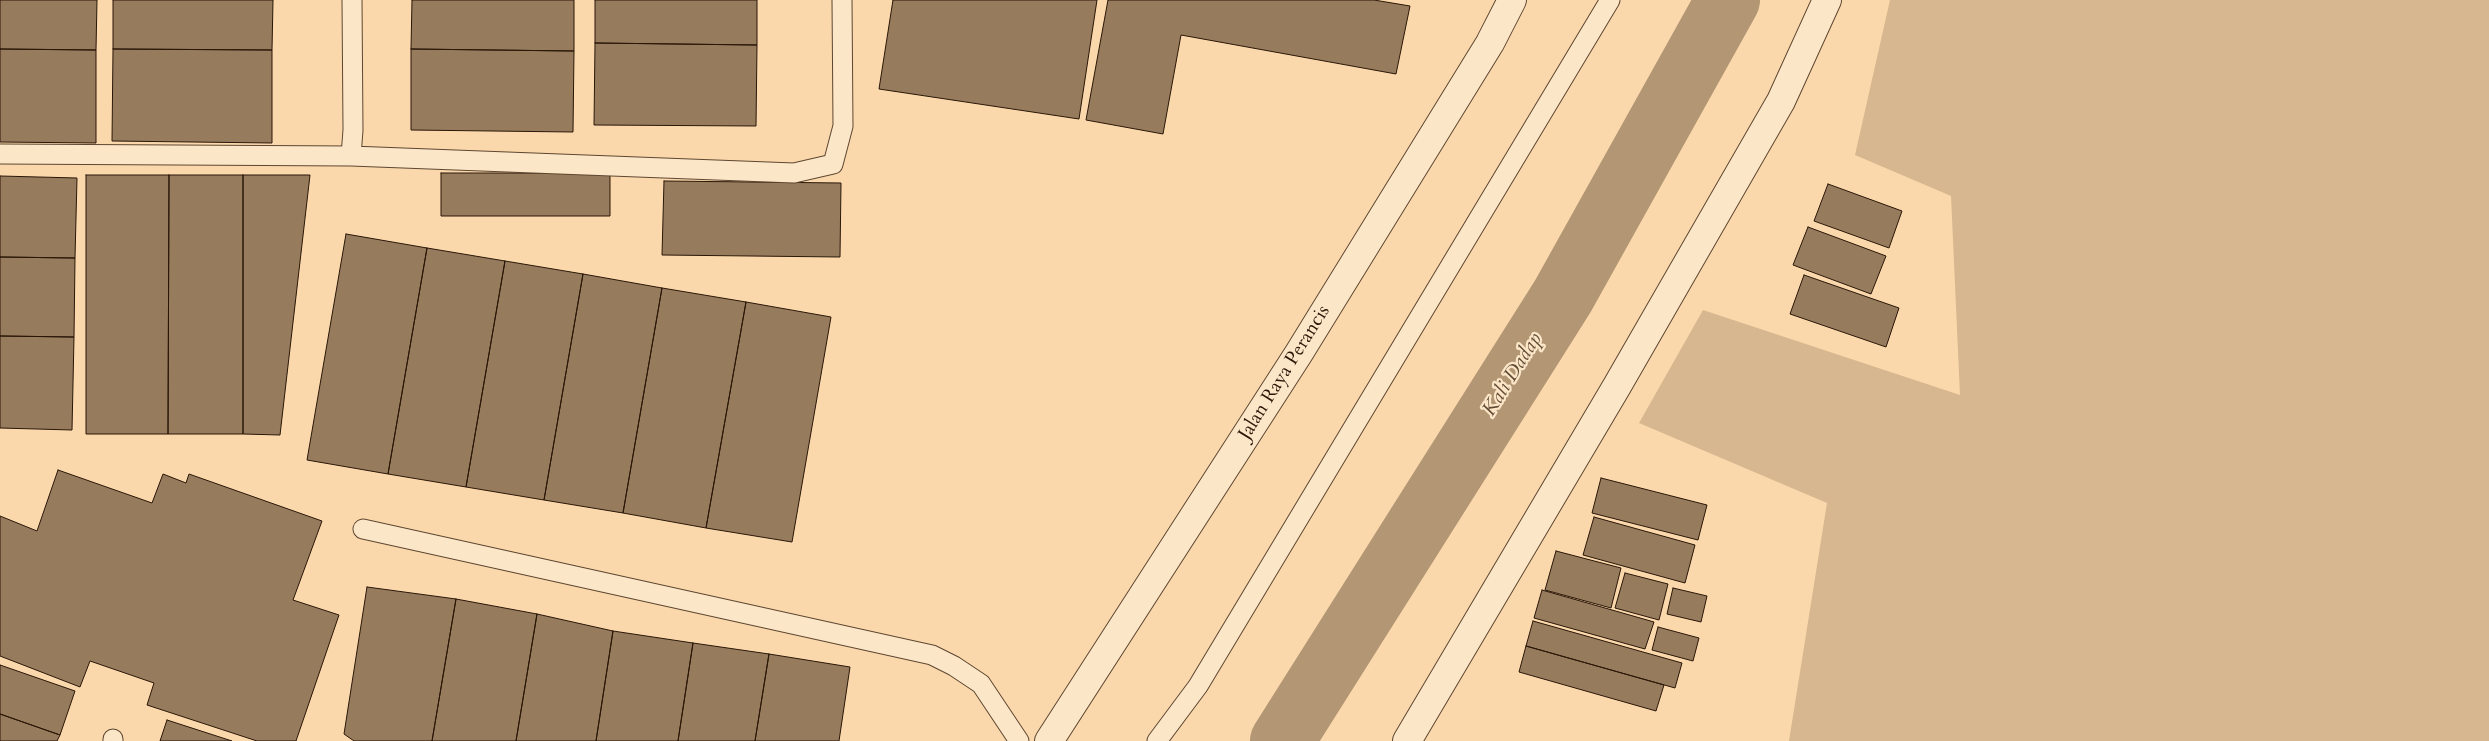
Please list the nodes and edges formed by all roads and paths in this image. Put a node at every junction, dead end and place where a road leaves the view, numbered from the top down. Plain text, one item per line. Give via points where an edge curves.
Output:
1 (352, 0) edge
2 (842, 0) edge
3 (1512, 0) edge
4 (1610, 0) edge
5 (1827, 0) edge
6 (0, 154) edge
7 (351, 156) junction
8 (362, 529) dead end
9 (1019, 741) edge
10 (1049, 741) edge
11 (1157, 741) edge
12 (1407, 741) edge

1 - 7 lane
2 - 7 lane via 843,126 833,164 794,173
3 - 10 street, Jalan Raya Perancis via 1490,43 1304,344
4 - 11 lane via 1198,686
5 - 12 street via 1781,101
6 - 7 lane
8 - 9 lane via 932,655 981,684

